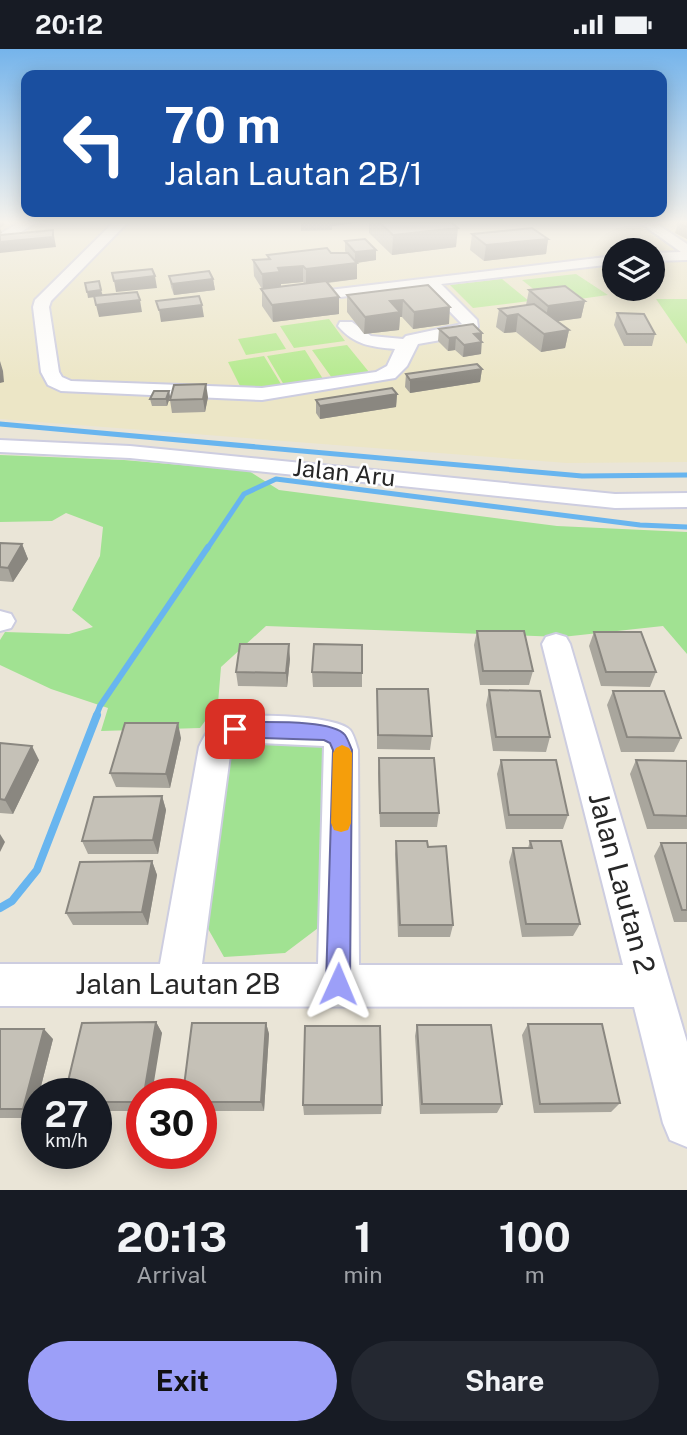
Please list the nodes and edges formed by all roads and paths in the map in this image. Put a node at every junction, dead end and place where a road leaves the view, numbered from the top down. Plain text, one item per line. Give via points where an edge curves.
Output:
1 (68, 275) edge
2 (397, 275) edge
3 (480, 275) edge
4 (429, 281) junction
5 (406, 284) junction
6 (310, 296) edge
7 (346, 326) dead end
8 (406, 345) junction
9 (0, 446) edge
10 (687, 500) edge
11 (556, 644) dead end
12 (178, 984) junction
13 (338, 984) junction
14 (0, 985) edge
15 (650, 986) junction
16 (687, 1123) edge

1 - 8 street via 41,307 50,372 55,381 68,387 239,394 285,391 391,374 398,369
2 - 5 street
3 - 4 street
4 - 5 street
4 - 8 street via 470,327
5 - 6 street
7 - 8 street via 366,341
9 - 10 street, Jalan Aru via 130,452 615,501
11 - 15 street, Jalan Lautan 2
12 - 13 street, Jalan Lautan 2B
12 - 13 street via 215,747 235,729 327,732 338,738 342,750
12 - 14 street, Jalan Lautan 2B
13 - 15 street, Jalan Lautan 2B
15 - 16 street, Jalan Lautan 2

